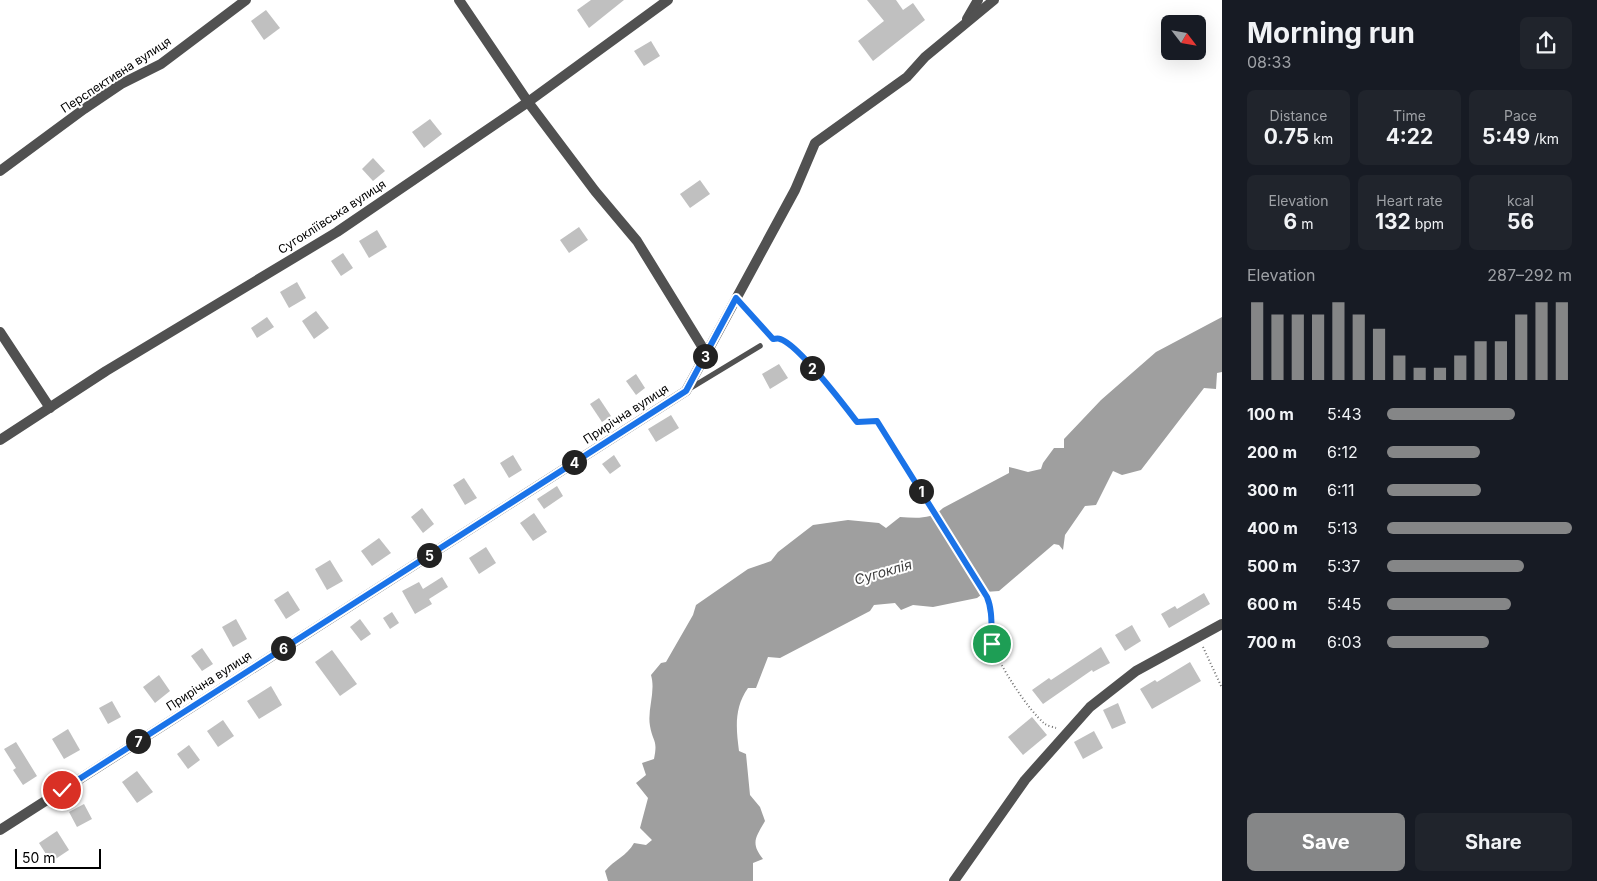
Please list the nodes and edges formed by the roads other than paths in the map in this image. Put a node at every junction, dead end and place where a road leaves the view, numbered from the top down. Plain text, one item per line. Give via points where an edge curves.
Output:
1 (246, 0) edge
2 (460, 0) edge
3 (668, 0) edge
4 (978, 0) edge
5 (994, 0) edge
6 (963, 26) junction
7 (528, 102) junction
8 (0, 172) edge
9 (0, 332) edge
10 (760, 346) dead end
11 (706, 353) junction
12 (686, 391) junction
13 (50, 408) junction
14 (0, 440) edge
15 (1222, 624) edge
16 (0, 830) edge
17 (954, 881) edge

1 - 8 street, Перспективна вулиця via 161,64 121,84
2 - 7 street
3 - 7 street, Сугокліївська вулиця
4 - 6 street
5 - 6 street, Прирічна вулиця
6 - 11 street, Прирічна вулиця via 906,77 815,143 795,190
7 - 11 street via 637,241
7 - 13 street, Сугокліївська вулиця via 337,232
9 - 13 street
10 - 12 lane
11 - 12 street, Прирічна вулиця
12 - 16 street, Прирічна вулиця
13 - 14 street, Сугокліївська вулиця
15 - 17 street via 1136,671 1090,707 1025,780

